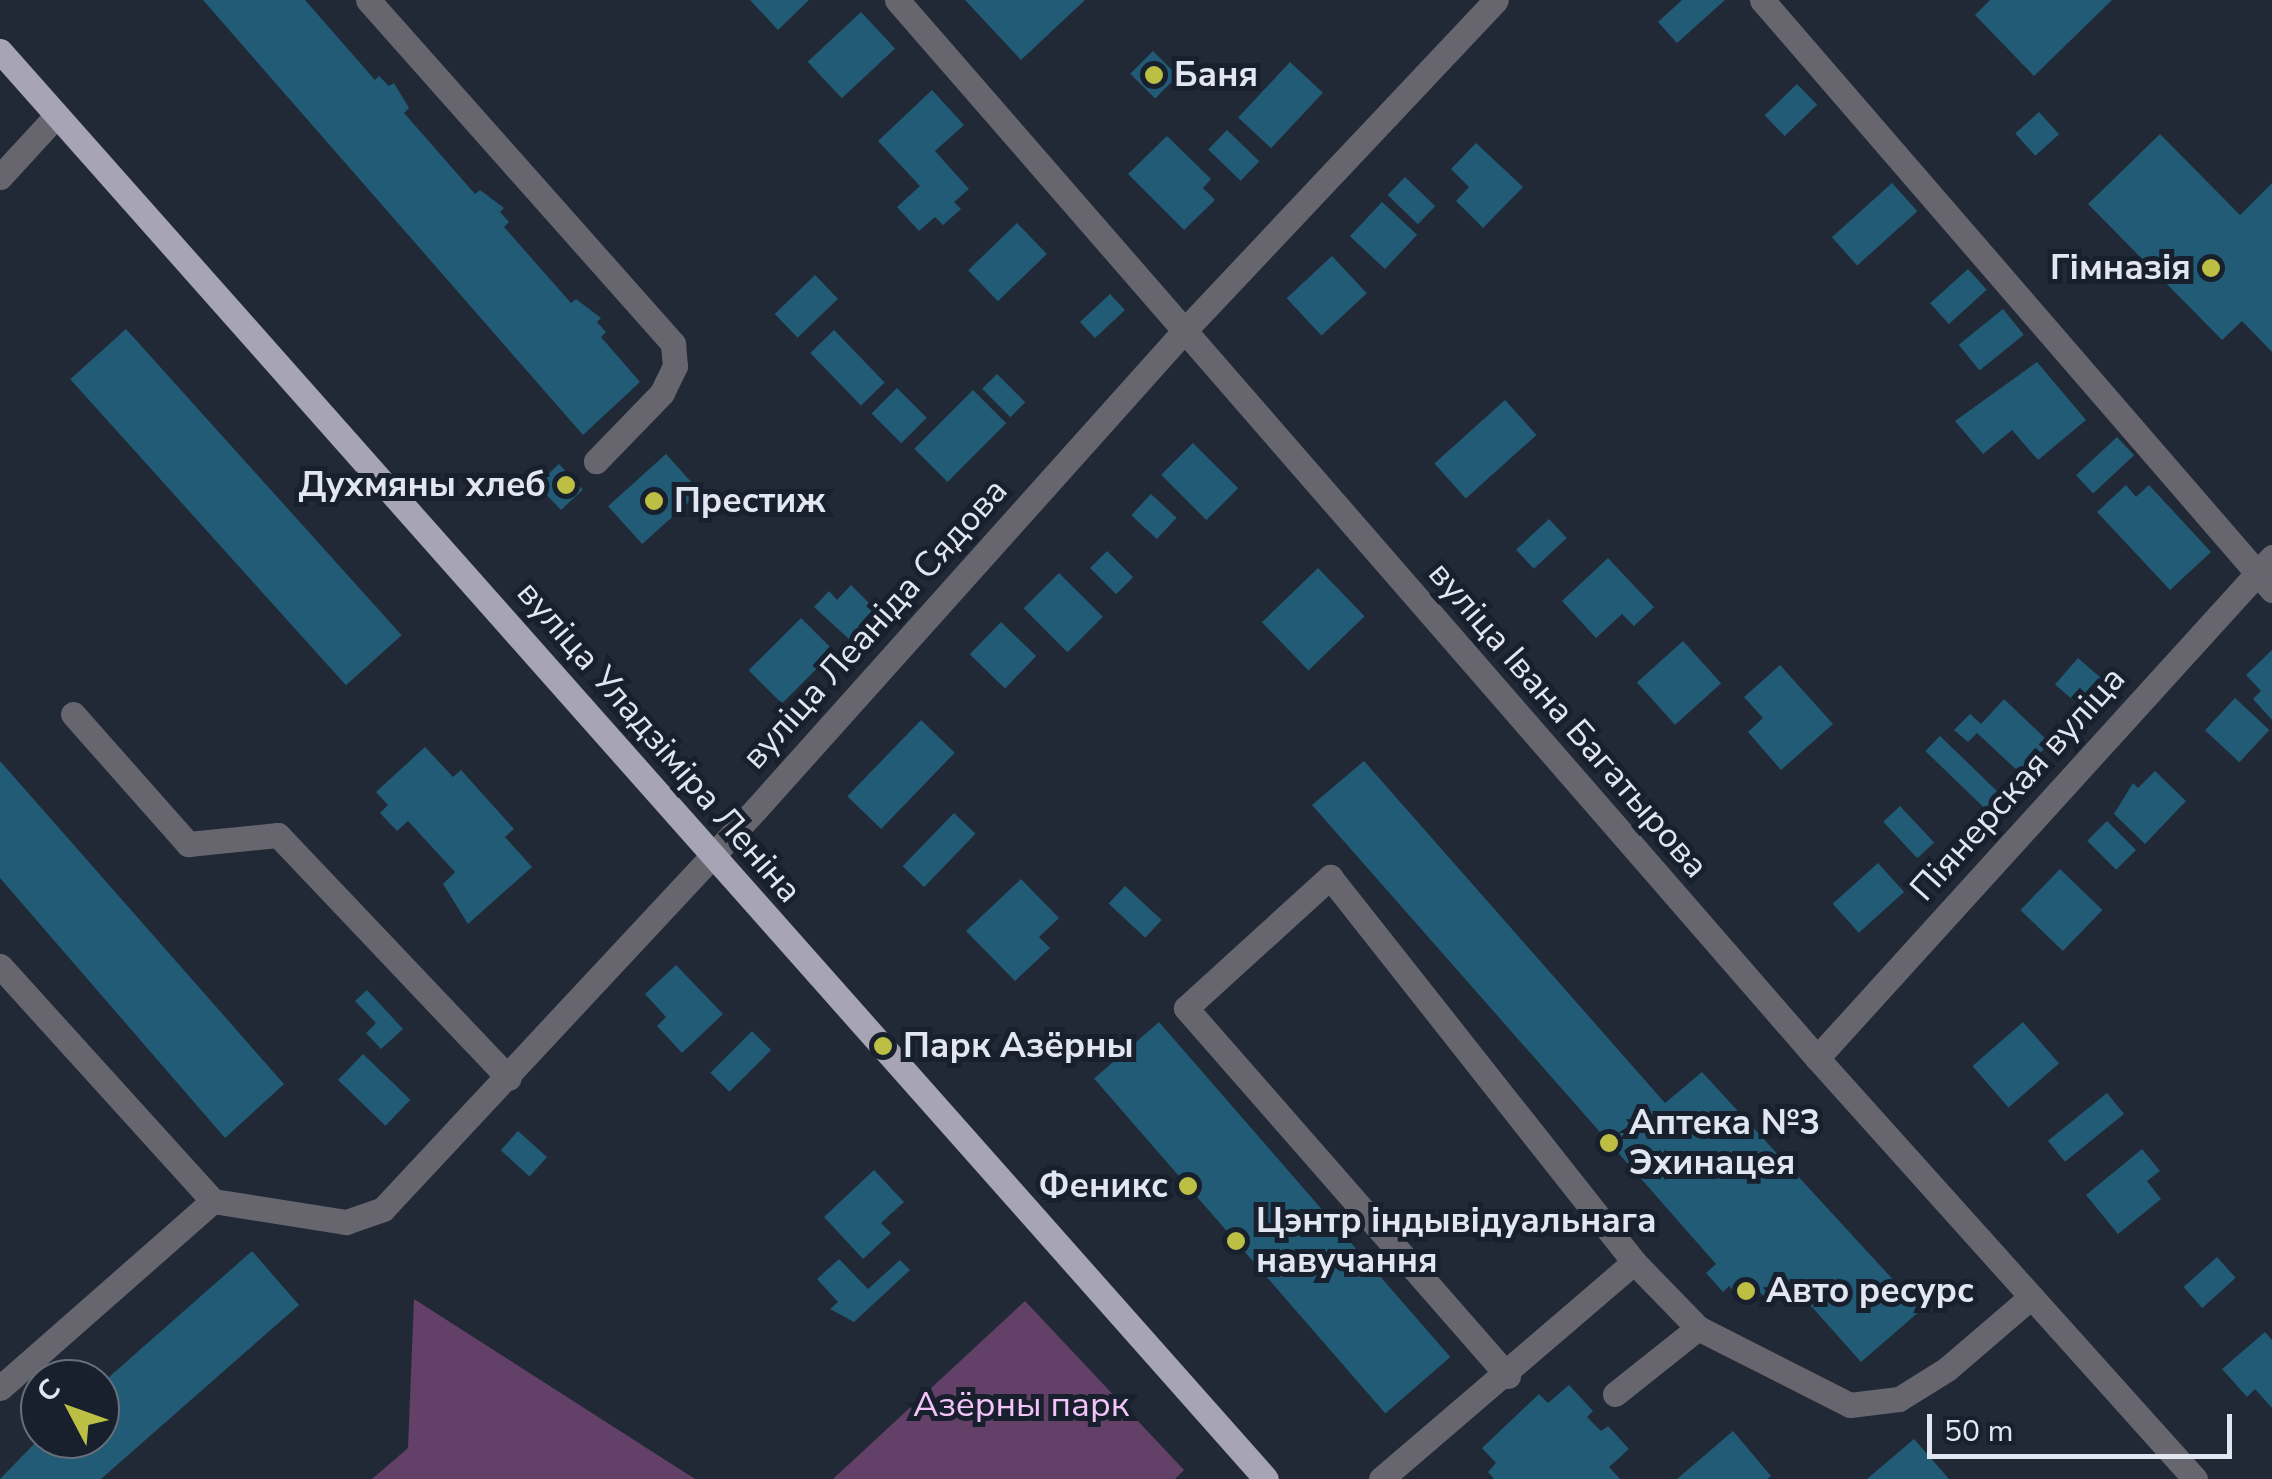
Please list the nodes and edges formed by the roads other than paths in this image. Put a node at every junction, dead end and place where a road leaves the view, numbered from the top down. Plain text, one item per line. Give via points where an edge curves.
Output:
1 (368, 0) edge
2 (897, 0) edge
3 (1496, 0) edge
4 (1762, 0) edge
5 (0, 51) edge
6 (56, 116) junction
7 (0, 177) edge
8 (1184, 330) junction
9 (596, 461) dead end
10 (2267, 574) edge
11 (73, 714) dead end
12 (712, 857) junction
13 (0, 966) edge
14 (1817, 1058) junction
15 (509, 1078) junction
16 (213, 1201) junction
17 (1634, 1262) junction
18 (2032, 1297) junction
19 (1698, 1328) junction
20 (1508, 1376) junction
21 (0, 1388) edge
22 (1615, 1394) dead end
23 (1266, 1479) edge
24 (1381, 1479) edge
25 (2195, 1479) edge

1 - 9 street via 673,344 674,366 662,393
2 - 8 street, вуліца Івана Багатырова
3 - 8 street, вуліца Леаніда Сядова
4 - 10 street
5 - 6 main road, вуліца Уладзіміра Леніна
6 - 7 street
6 - 12 main road, вуліца Уладзіміра Леніна
8 - 12 street, вуліца Леаніда Сядова
8 - 14 street, вуліца Івана Багатырова
10 - 14 street, Піянерская вуліца
11 - 15 street via 188,844 278,835
12 - 15 street, вуліца Леаніда Сядова
12 - 23 main road, вуліца Уладзіміра Леніна
13 - 16 street
14 - 18 street, вуліца Івана Багатырова
15 - 16 street, вуліца Леаніда Сядова via 367,1220 324,1220
16 - 21 street
17 - 19 street
17 - 20 street
17 - 20 street via 1330,876 1186,1008
18 - 19 street via 1947,1369 1899,1399 1850,1405
18 - 25 street, вуліца Івана Багатырова
19 - 22 street
20 - 24 street

